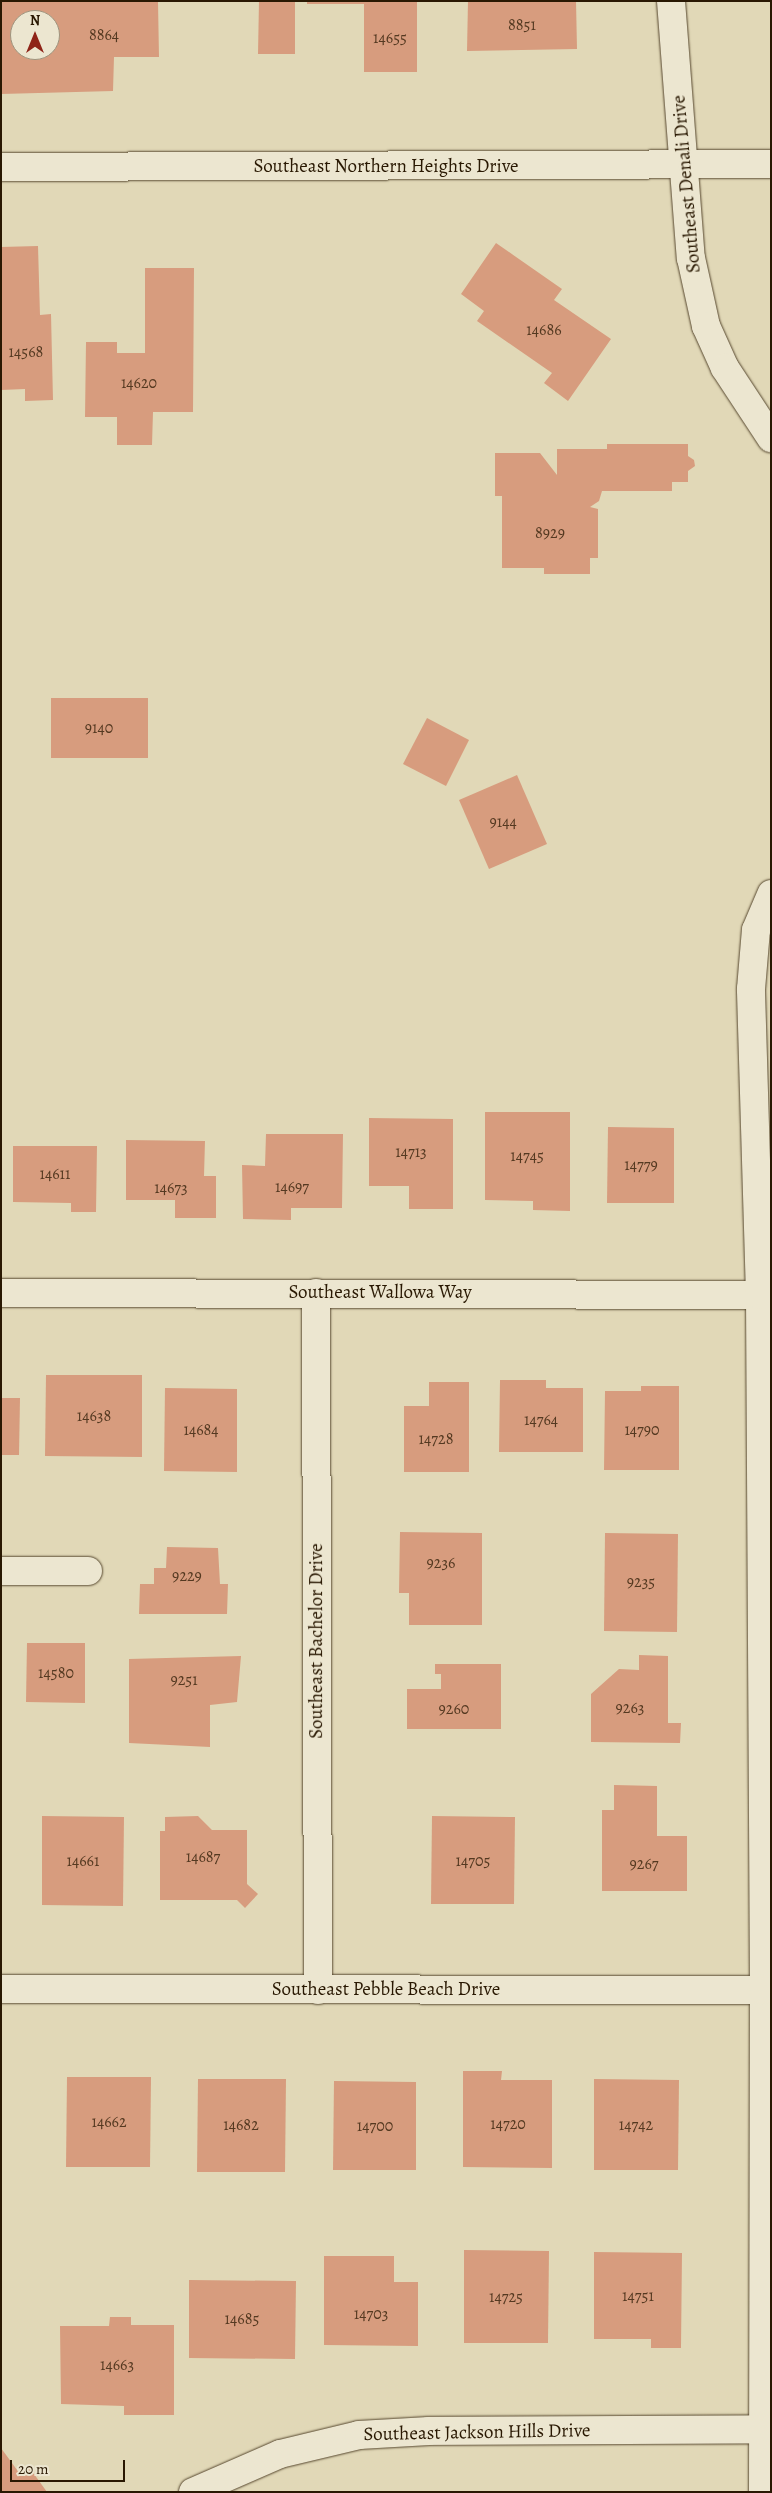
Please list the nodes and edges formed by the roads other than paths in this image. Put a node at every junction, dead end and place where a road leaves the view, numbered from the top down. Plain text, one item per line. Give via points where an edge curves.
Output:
1 (671, 1) edge
2 (771, 164) edge
3 (1, 167) edge
4 (682, 167) junction
5 (771, 438) edge
6 (771, 894) edge
7 (1, 1293) edge
8 (316, 1293) junction
9 (760, 1294) junction
10 (1, 1571) edge
11 (88, 1571) dead end
12 (1, 1989) edge
13 (318, 1990) junction
14 (767, 1990) edge
15 (768, 2429) edge
16 (193, 2492) edge
17 (763, 2492) edge

1 - 4 street, Southeast Denali Drive
2 - 4 street, Southeast Northern Heights Drive
3 - 4 street, Southeast Northern Heights Drive
4 - 5 street, Southeast Denali Drive via 690,258 706,326 725,368
6 - 9 street via 756,930 752,989
7 - 8 street, Southeast Wallowa Way
8 - 9 street, Southeast Wallowa Way
8 - 13 street, Southeast Bachelor Drive
9 - 14 street
10 - 11 street
12 - 13 street, Southeast Pebble Beach Drive
13 - 14 street, Southeast Pebble Beach Drive
14 - 15 street
15 - 16 street, Southeast Jackson Hills Drive via 429,2431 359,2435 280,2454
15 - 17 street

